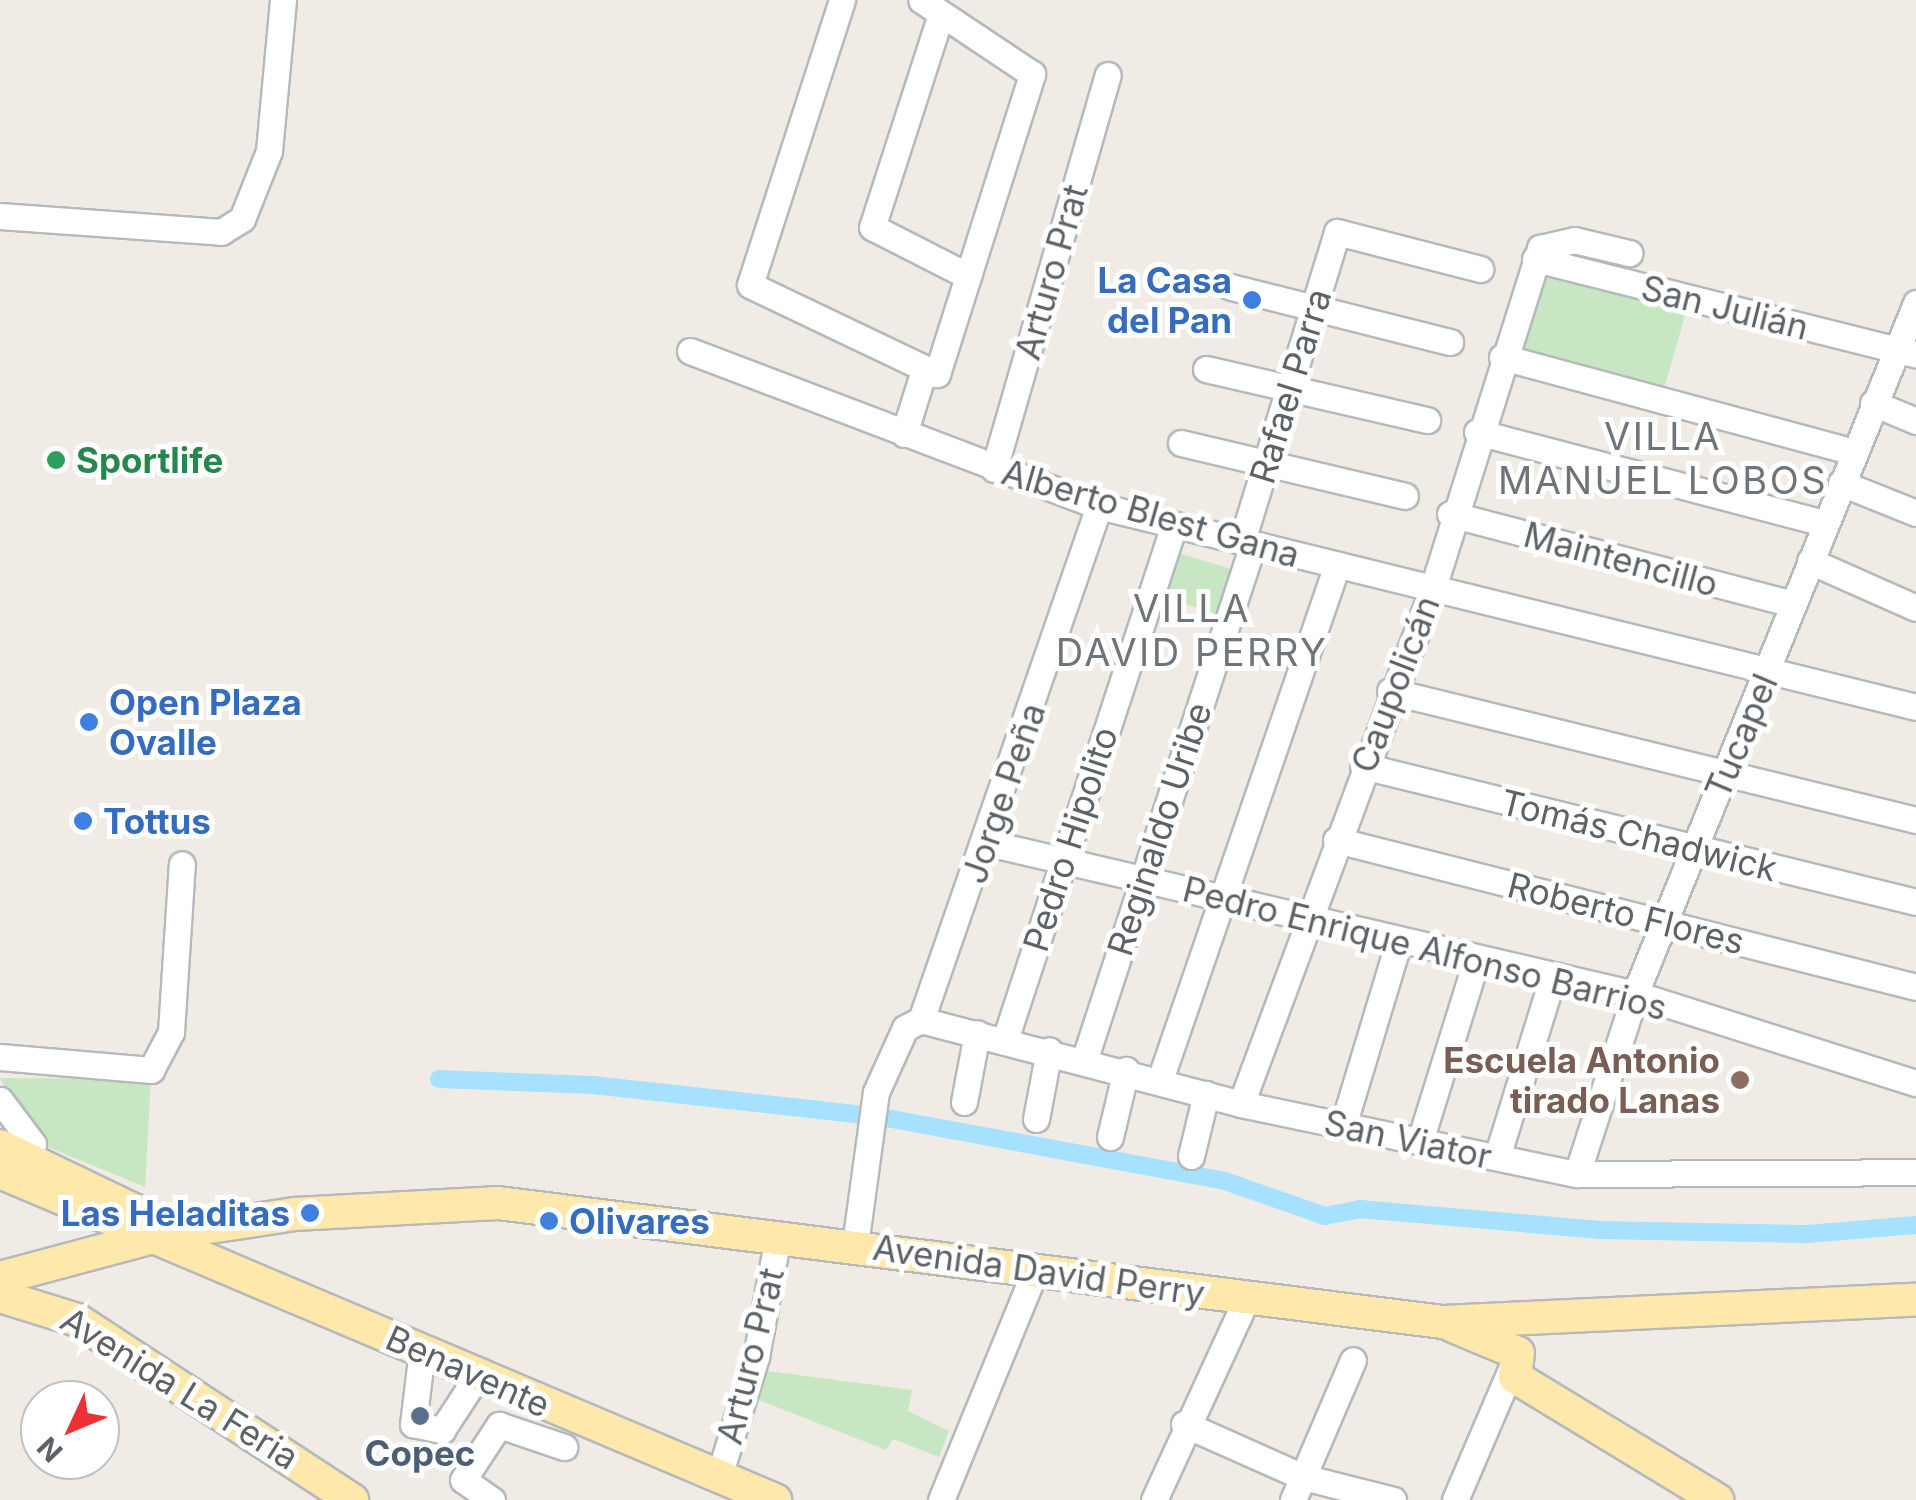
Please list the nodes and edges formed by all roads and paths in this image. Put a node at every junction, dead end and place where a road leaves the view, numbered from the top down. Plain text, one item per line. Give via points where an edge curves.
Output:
1 (283, 0) edge
2 (842, 0) edge
3 (931, 7) edge
4 (1108, 75) dead end
5 (0, 216) edge
6 (1629, 253) dead end
7 (1535, 260) junction
8 (1480, 269) dead end
9 (968, 276) junction
10 (1231, 287) dead end
11 (1916, 303) edge
12 (1314, 306) junction
13 (1450, 342) dead end
14 (690, 351) dead end
15 (1905, 352) edge
16 (1502, 357) junction
17 (1206, 368) dead end
18 (924, 370) junction
19 (1289, 388) junction
20 (1873, 403) junction
21 (1427, 420) dead end
22 (1916, 421) edge
23 (1477, 432) junction
24 (904, 434) junction
25 (1181, 443) dead end
26 (1854, 452) junction
27 (1266, 463) junction
28 (994, 470) junction
29 (1841, 482) junction
30 (1405, 496) dead end
31 (1098, 506) junction
32 (1916, 513) edge
33 (1450, 514) junction
34 (1825, 523) junction
35 (1174, 524) junction
36 (1248, 543) junction
37 (1810, 562) junction
38 (1336, 565) junction
39 (1432, 590) junction
40 (1792, 604) junction
41 (1916, 608) edge
42 (1771, 668) junction
43 (1390, 691) junction
44 (1916, 707) edge
45 (1363, 766) junction
46 (1724, 773) junction
47 (1916, 820) edge
48 (1336, 840) junction
49 (988, 843) junction
50 (1694, 849) junction
51 (1062, 860) junction
52 (182, 864) dead end
53 (1141, 879) junction
54 (1220, 898) junction
55 (1916, 902) edge
56 (1308, 919) junction
57 (1664, 922) junction
58 (1399, 940) junction
59 (1476, 958) junction
60 (1553, 976) junction
61 (1916, 987) edge
62 (1635, 994) junction
63 (916, 1020) junction
64 (977, 1033) junction
65 (1005, 1040) junction
66 (1048, 1050) junction
67 (0, 1058) edge
68 (1084, 1058) junction
69 (1126, 1070) junction
70 (1160, 1080) junction
71 (1916, 1083) edge
72 (1206, 1094) junction
73 (0, 1100) edge
74 (964, 1102) dead end
75 (1240, 1104) junction
76 (1036, 1120) dead end
77 (1343, 1126) junction
78 (1110, 1137) dead end
79 (1420, 1142) junction
80 (1190, 1156) dead end
81 (1497, 1158) junction
82 (10, 1159) edge
83 (1916, 1172) edge
84 (1577, 1174) junction
85 (164, 1234) junction
86 (778, 1236) junction
87 (854, 1245) junction
88 (81, 1259) junction
89 (1036, 1268) junction
90 (0, 1278) edge
91 (0, 1296) edge
92 (1248, 1298) junction
93 (1916, 1300) edge
94 (1530, 1318) junction
95 (77, 1320) junction
96 (1444, 1322) junction
97 (422, 1350) junction
98 (1518, 1353) junction
99 (1353, 1360) dead end
100 (478, 1375) junction
101 (529, 1415) junction
102 (1184, 1424) junction
103 (564, 1446) dead end
104 (719, 1476) junction
105 (1298, 1488) edge
106 (1679, 1490) edge
107 (352, 1500) edge
108 (492, 1500) edge
109 (775, 1500) edge
110 (941, 1500) edge
111 (1154, 1500) edge
112 (1393, 1500) edge
113 (1455, 1500) edge
114 (1717, 1500) edge

1 - 5 street via 269,151 255,201 221,232
2 - 18 street via 750,285
3 - 9 street via 1032,74
3 - 9 street via 872,226
4 - 28 street, Arturo Prat
6 - 7 street via 1555,240
7 - 15 street, San Julián
7 - 16 street, Caupolicán
8 - 12 street, Rafael Parra via 1337,232
9 - 18 street via 938,374
10 - 12 street
11 - 15 street, Tucapel
12 - 13 street
12 - 19 street, Rafael Parra
14 - 24 street, Alberto Blest Gana
15 - 20 street, Tucapel
16 - 23 street, Caupolicán
16 - 26 street
17 - 19 street
18 - 24 street
19 - 21 street
19 - 27 street, Rafael Parra
20 - 22 street
20 - 26 street, Tucapel
23 - 33 street, Caupolicán
23 - 34 street
24 - 28 street, Alberto Blest Gana
25 - 27 street
26 - 29 street, Tucapel
27 - 30 street
27 - 36 street, Rafael Parra
28 - 31 street, Alberto Blest Gana
29 - 32 street
29 - 34 street, Tucapel
31 - 35 street, Alberto Blest Gana
31 - 49 street, Jorge Peña
33 - 39 street, Caupolicán
33 - 40 street, Maintencillo
34 - 37 street, Tucapel
35 - 36 street, Alberto Blest Gana
35 - 51 street, Pedro Hipolito
36 - 38 street, Alberto Blest Gana
36 - 53 street, Reginaldo Uribe
37 - 40 street, Tucapel
37 - 41 street
38 - 39 street, Alberto Blest Gana
38 - 54 street
39 - 42 street, Alberto Blest Gana
39 - 43 street, Caupolicán
40 - 42 street, Tucapel
42 - 44 street, Alberto Blest Gana
42 - 46 street, Tucapel
43 - 45 street, Caupolicán
43 - 46 street
45 - 48 street, Caupolicán
45 - 50 street, Tomás Chadwick
46 - 47 street
46 - 50 street, Tucapel
48 - 56 street, Caupolicán
48 - 57 street, Roberto Flores
49 - 51 street, Pedro Enrique Alfonso Barrios
49 - 63 street, Jorge Peña
50 - 55 street, Tomás Chadwick
50 - 57 street, Tucapel
51 - 53 street, Pedro Enrique Alfonso Barrios
51 - 65 street, Pedro Hipolito
52 - 67 street via 171,1032 152,1070
53 - 54 street, Pedro Enrique Alfonso Barrios
53 - 68 street, Reginaldo Uribe
54 - 56 street, Pedro Enrique Alfonso Barrios
54 - 70 street
56 - 58 street, Pedro Enrique Alfonso Barrios
56 - 75 street, Caupolicán
57 - 61 street, Roberto Flores
57 - 62 street, Tucapel
58 - 59 street, Pedro Enrique Alfonso Barrios
58 - 77 street
59 - 60 street, Pedro Enrique Alfonso Barrios
59 - 79 street
60 - 62 street, Pedro Enrique Alfonso Barrios
60 - 81 street
62 - 71 street, Pedro Enrique Alfonso Barrios
62 - 84 street, Tucapel
63 - 64 street, San Viator
63 - 87 street, Jorge Peña via 876,1092
64 - 65 street, San Viator
64 - 74 street
65 - 66 street, San Viator
66 - 68 street, San Viator
66 - 76 street
68 - 69 street, San Viator
69 - 70 street, San Viator
69 - 78 street
70 - 72 street, San Viator
72 - 75 street, San Viator
72 - 80 street
73 - 82 street via 33,1144
75 - 77 street, San Viator
77 - 79 street, San Viator
79 - 81 street, San Viator
81 - 84 street, San Viator
82 - 85 main road, Benavente
83 - 84 street, San Viator
85 - 86 main road, Avenida David Perry via 296,1214 498,1203
85 - 88 main road, Avenida David Perry
85 - 97 main road, Benavente
86 - 87 main road, Avenida David Perry
86 - 104 street, Arturo Prat via 756,1357
87 - 89 main road, Avenida David Perry
88 - 90 main road, Avenida David Perry
88 - 95 main road via 72,1282
89 - 92 main road, Avenida David Perry
89 - 110 street
91 - 95 main road, Avenida La Feria
92 - 96 main road, Avenida David Perry
92 - 102 street
93 - 94 main road, Avenida David Perry
94 - 96 main road, Avenida David Perry
94 - 98 street
95 - 107 main road, Avenida La Feria
96 - 98 main road
97 - 100 main road, Benavente
97 - 100 street via 413,1424 442,1430
98 - 106 main road via 1516,1376
98 - 113 street
99 - 105 street
100 - 101 main road, Benavente
101 - 103 street
101 - 104 main road, Benavente
101 - 108 street via 500,1425 464,1472 468,1488
102 - 105 street
102 - 111 street
104 - 109 main road, Benavente
105 - 112 street
106 - 114 main road

